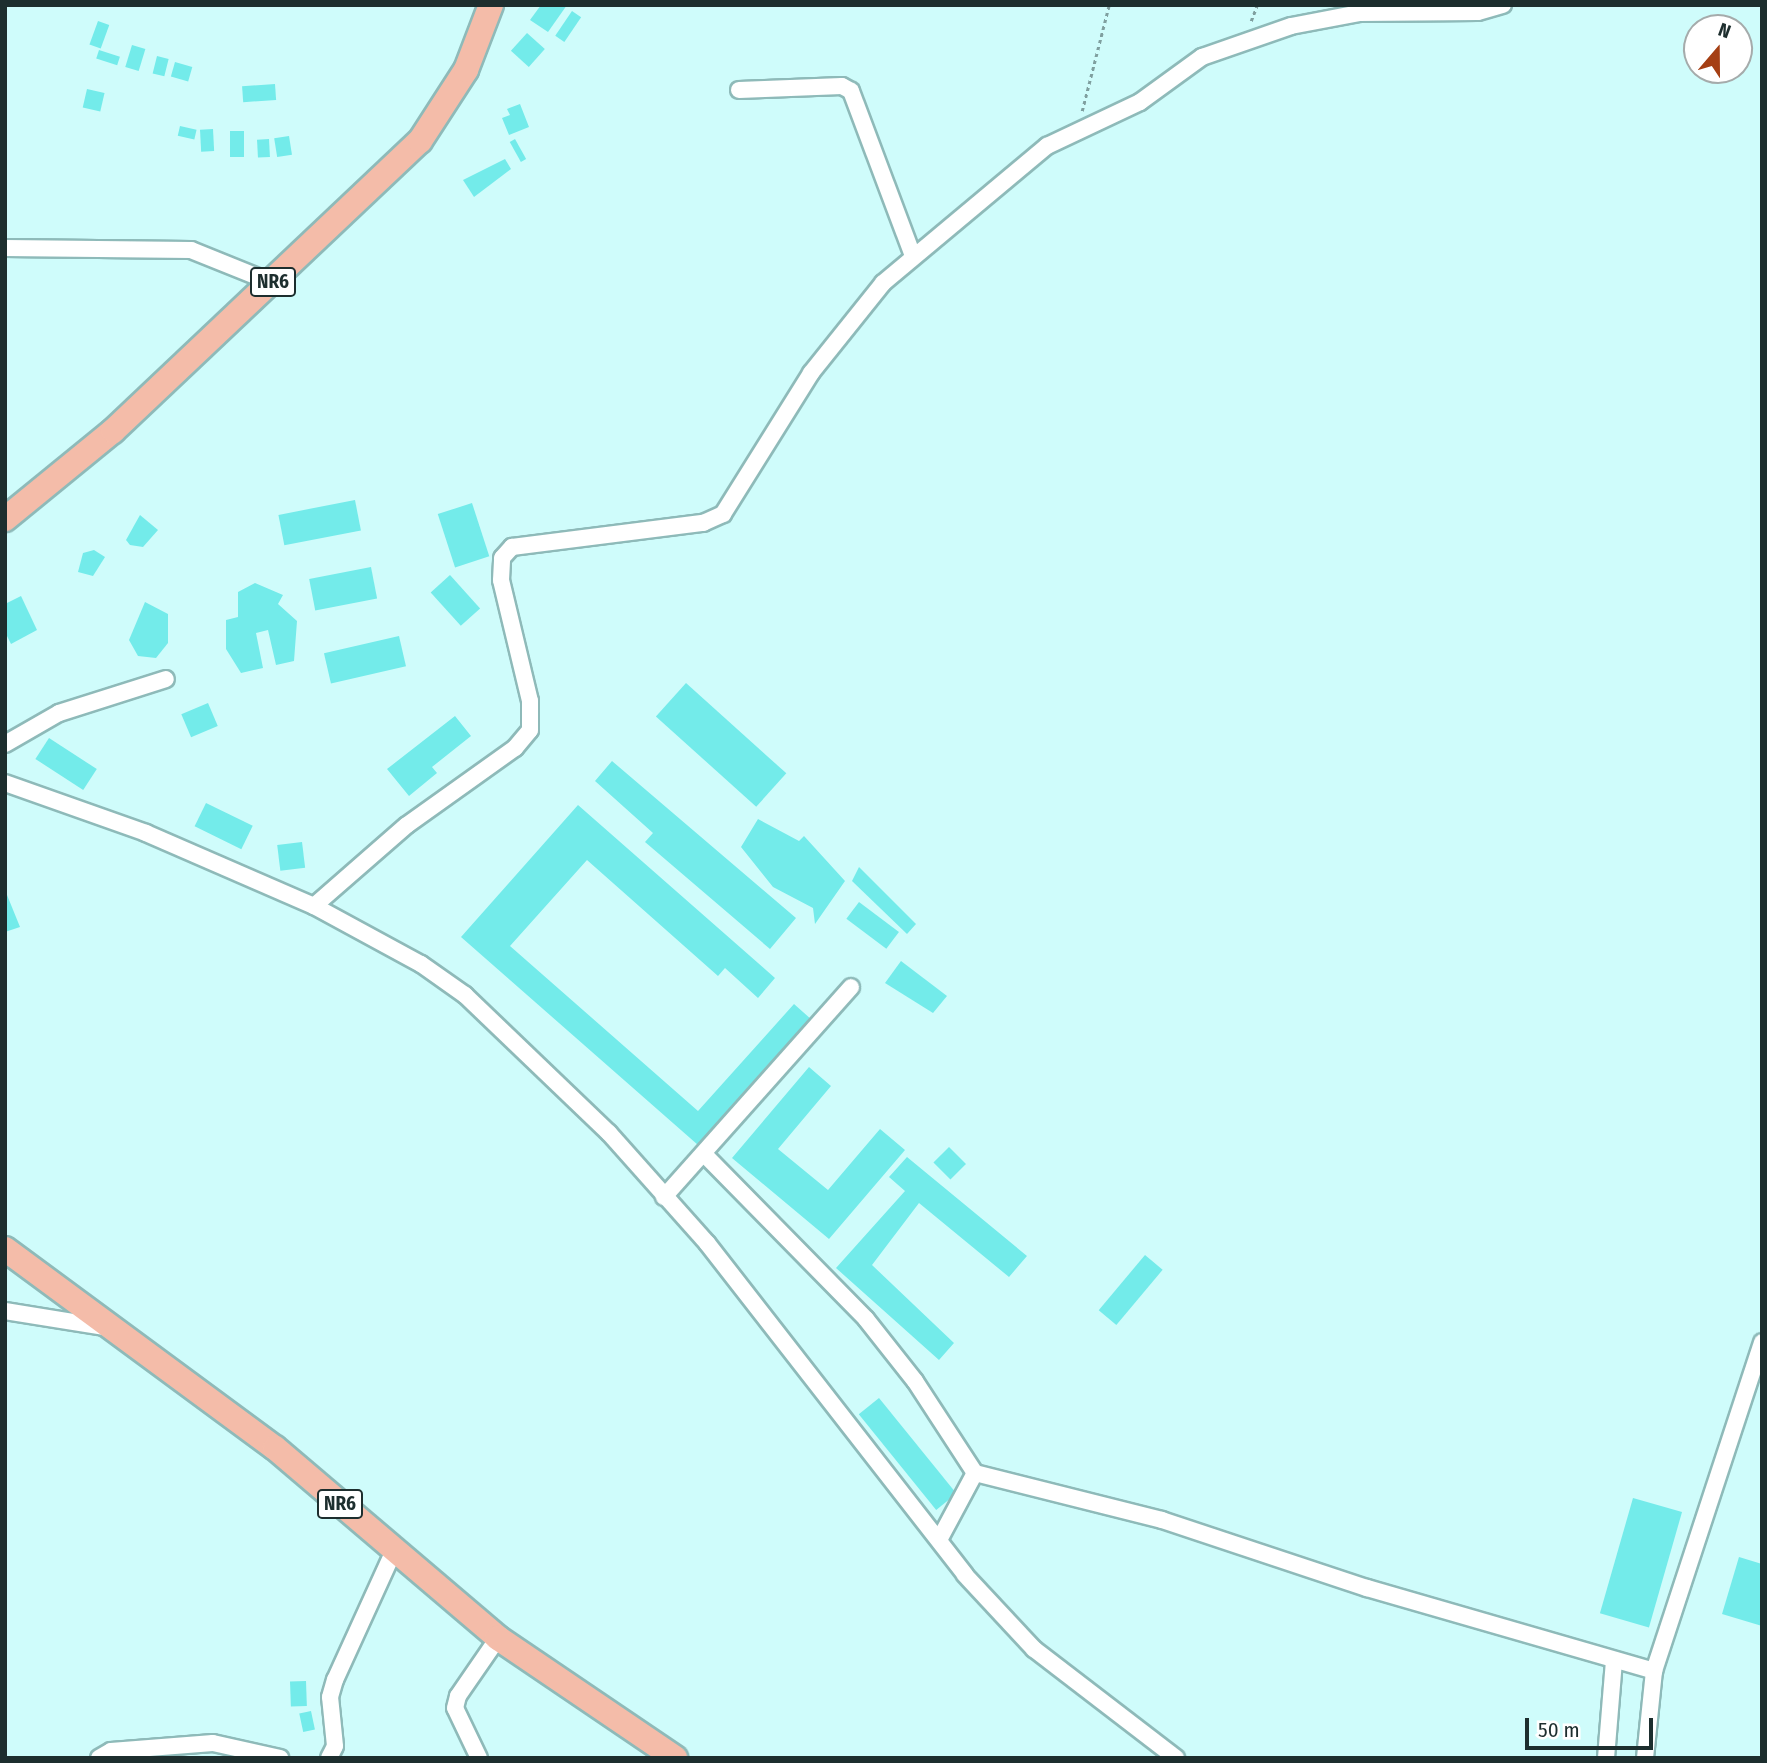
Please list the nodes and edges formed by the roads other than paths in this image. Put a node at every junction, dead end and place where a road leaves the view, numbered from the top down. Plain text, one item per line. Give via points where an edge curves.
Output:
1 (491, 5) edge
2 (1503, 5) edge
3 (739, 90) dead end
4 (5, 248) edge
5 (913, 256) junction
6 (273, 283) junction
7 (5, 519) edge
8 (166, 679) dead end
9 (5, 744) edge
10 (5, 783) edge
11 (314, 906) junction
12 (851, 987) dead end
13 (704, 1154) junction
14 (664, 1197) junction
15 (5, 1249) edge
16 (5, 1311) edge
17 (110, 1328) junction
18 (1762, 1342) edge
19 (975, 1473) junction
20 (939, 1539) junction
21 (393, 1553) junction
22 (498, 1638) junction
23 (1614, 1661) junction
24 (1654, 1671) junction
25 (99, 1758) edge
26 (280, 1758) edge
27 (329, 1758) edge
28 (479, 1758) edge
29 (675, 1758) edge
30 (1176, 1758) edge
31 (1606, 1758) edge
32 (1645, 1758) edge

1 - 6 main road, NR6 via 466,70 436,123
2 - 5 street via 1478,12 1359,13 1291,26 1202,57 1140,102 1047,146 980,206
3 - 5 street via 842,86 851,91
4 - 6 street via 191,250
5 - 11 street via 849,321 723,514 703,523 552,540 506,552 501,580 530,701 530,730 515,748 407,825
6 - 7 main road, NR6 via 113,431
8 - 9 street via 59,713
10 - 11 street via 146,833
11 - 14 street via 421,964 465,995 609,1133
12 - 13 street
13 - 14 street
13 - 19 street via 873,1327 915,1381
14 - 20 street via 707,1243
15 - 17 main road, NR6
16 - 17 street
17 - 21 main road, NR6 via 275,1448
18 - 24 street
19 - 20 street
19 - 23 street via 1162,1520
20 - 30 street via 965,1575 1034,1649
21 - 22 main road, NR6
21 - 27 street via 335,1680 330,1698 335,1746
22 - 28 street via 458,1696 455,1708
22 - 29 main road, NR6
23 - 24 street
23 - 31 street
24 - 32 street
25 - 26 street via 111,1751 213,1743

